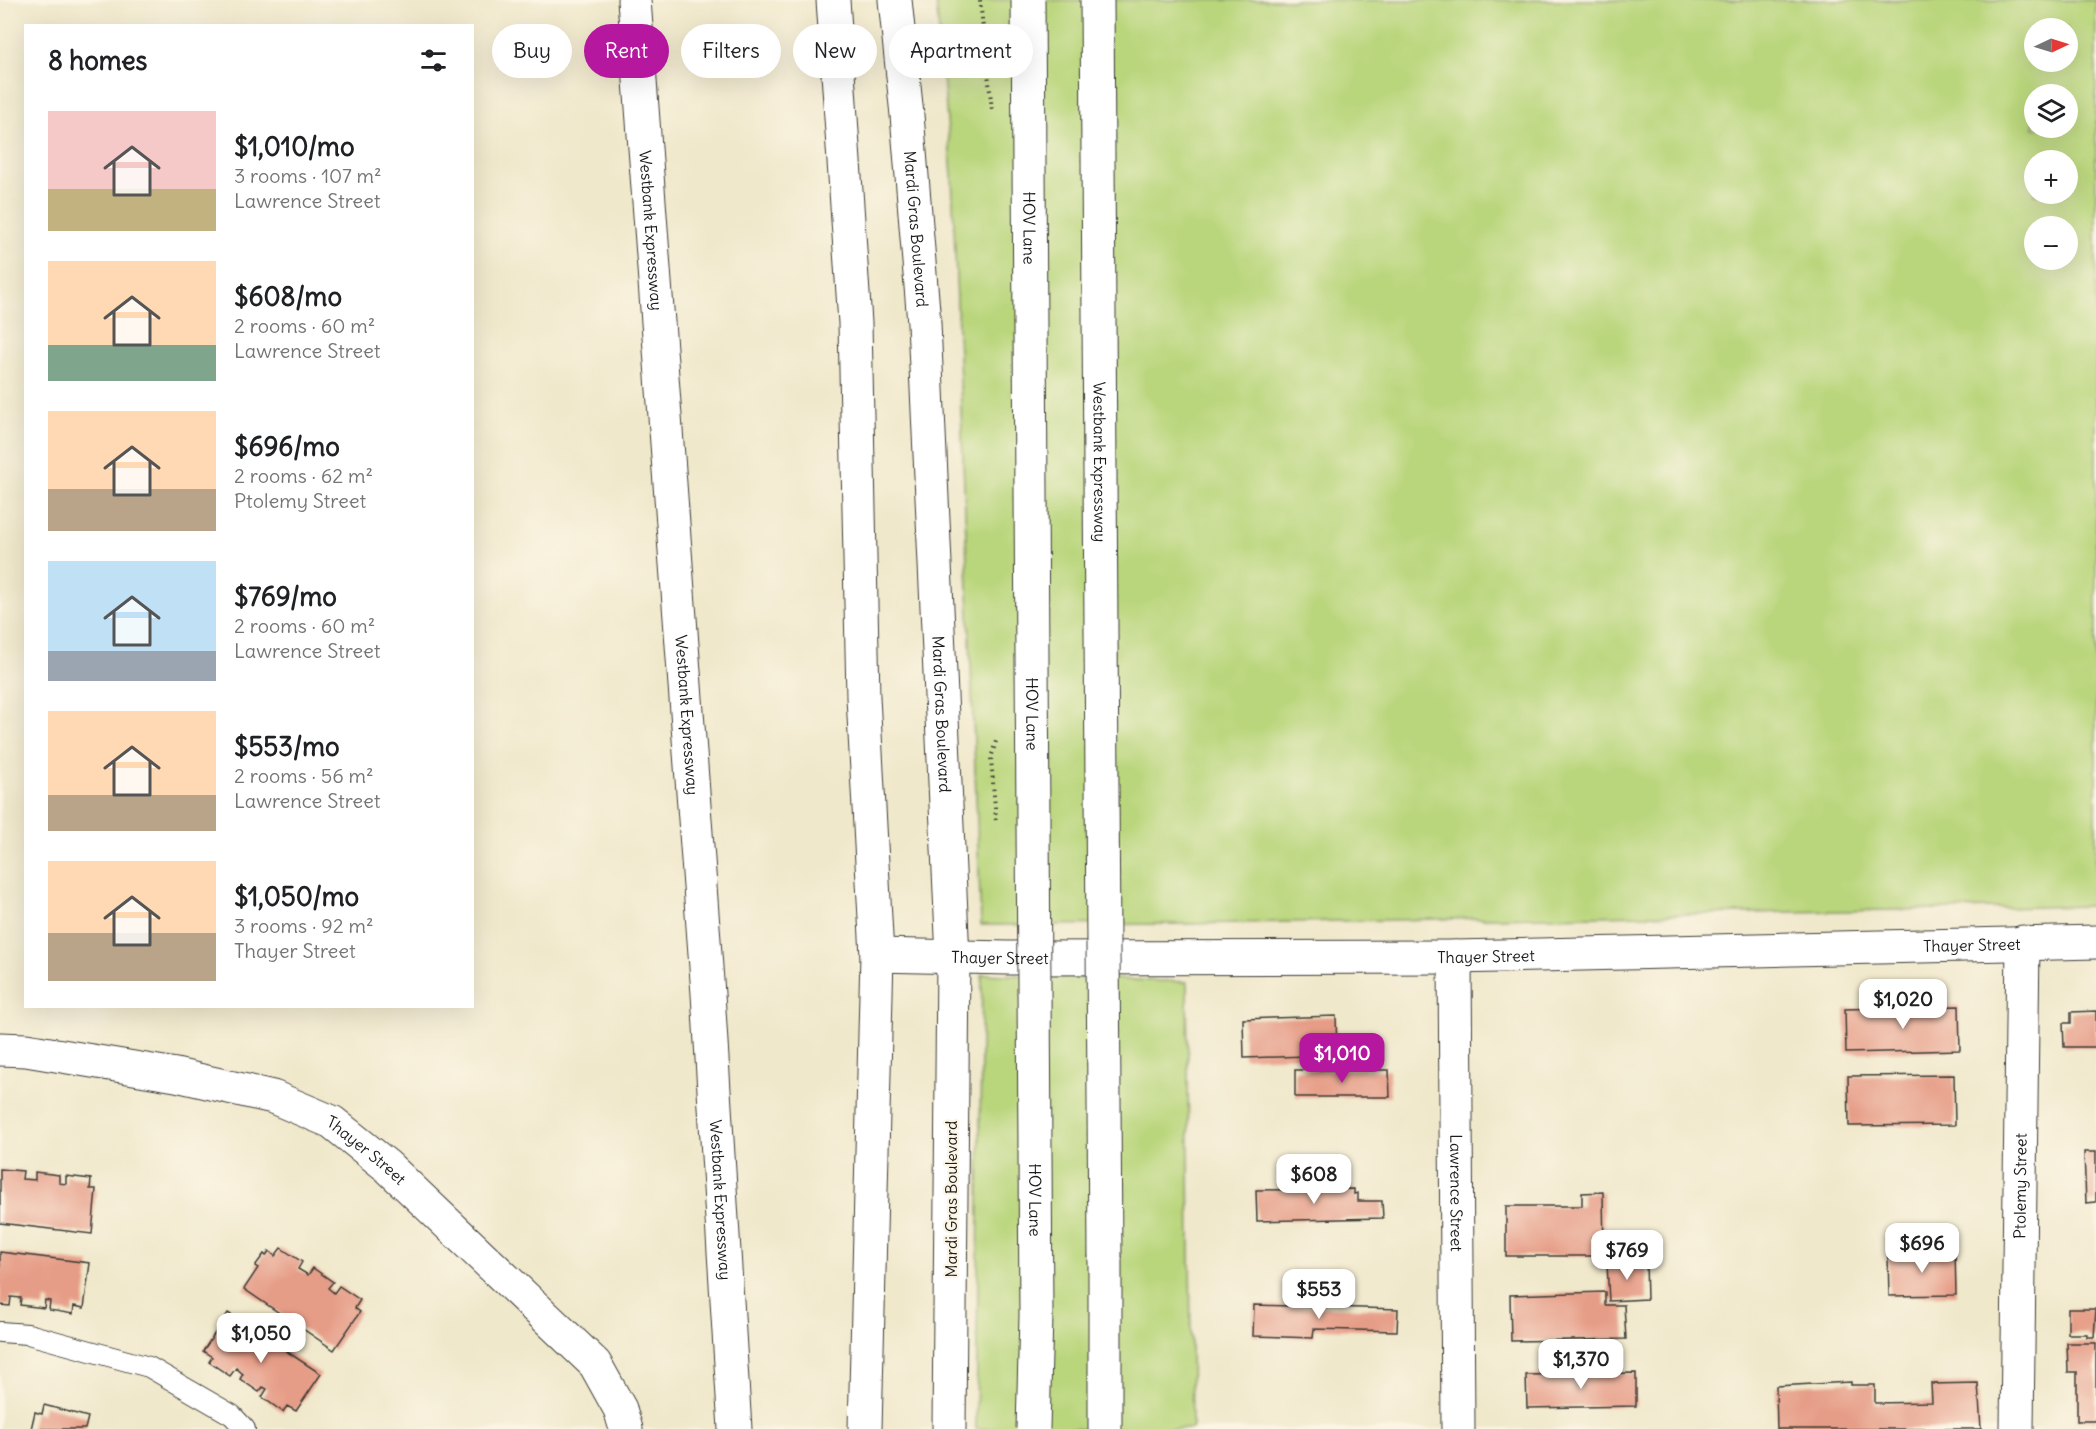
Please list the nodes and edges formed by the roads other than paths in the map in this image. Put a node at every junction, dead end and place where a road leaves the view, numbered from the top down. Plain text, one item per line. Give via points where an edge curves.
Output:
1 (634, 0) edge
2 (833, 0) edge
3 (895, 0) edge
4 (1028, 0) edge
5 (1097, 0) edge
6 (2022, 942) junction
7 (2096, 942) edge
8 (877, 955) junction
9 (1455, 957) junction
10 (953, 958) junction
11 (0, 1049) edge
12 (0, 1332) edge
13 (245, 1429) edge
14 (626, 1429) edge
15 (735, 1429) edge
16 (865, 1429) edge
17 (949, 1429) edge
18 (1033, 1429) edge
19 (1105, 1429) edge
20 (1458, 1429) edge
21 (2018, 1429) edge

1 - 15 main road, Westbank Expressway via 708,994
2 - 8 main road via 855,323 863,697
3 - 10 main road, Mardi Gras Boulevard via 924,323
4 - 18 main road, HOV Lane, bridge via 1036,1316
5 - 19 main road, Westbank Expressway, bridge
6 - 7 main road, Thayer Street
6 - 9 main road, Thayer Street
6 - 21 main road, Ptolemy Street
8 - 10 main road, Thayer Street
8 - 16 main road
9 - 10 main road, Thayer Street
9 - 20 main road, Lawrence Street
10 - 17 main road, Mardi Gras Boulevard
11 - 14 main road, Thayer Street via 176,1075 273,1097 332,1122 387,1166 595,1364 620,1409
12 - 13 lane via 28,1334 149,1367 232,1415

